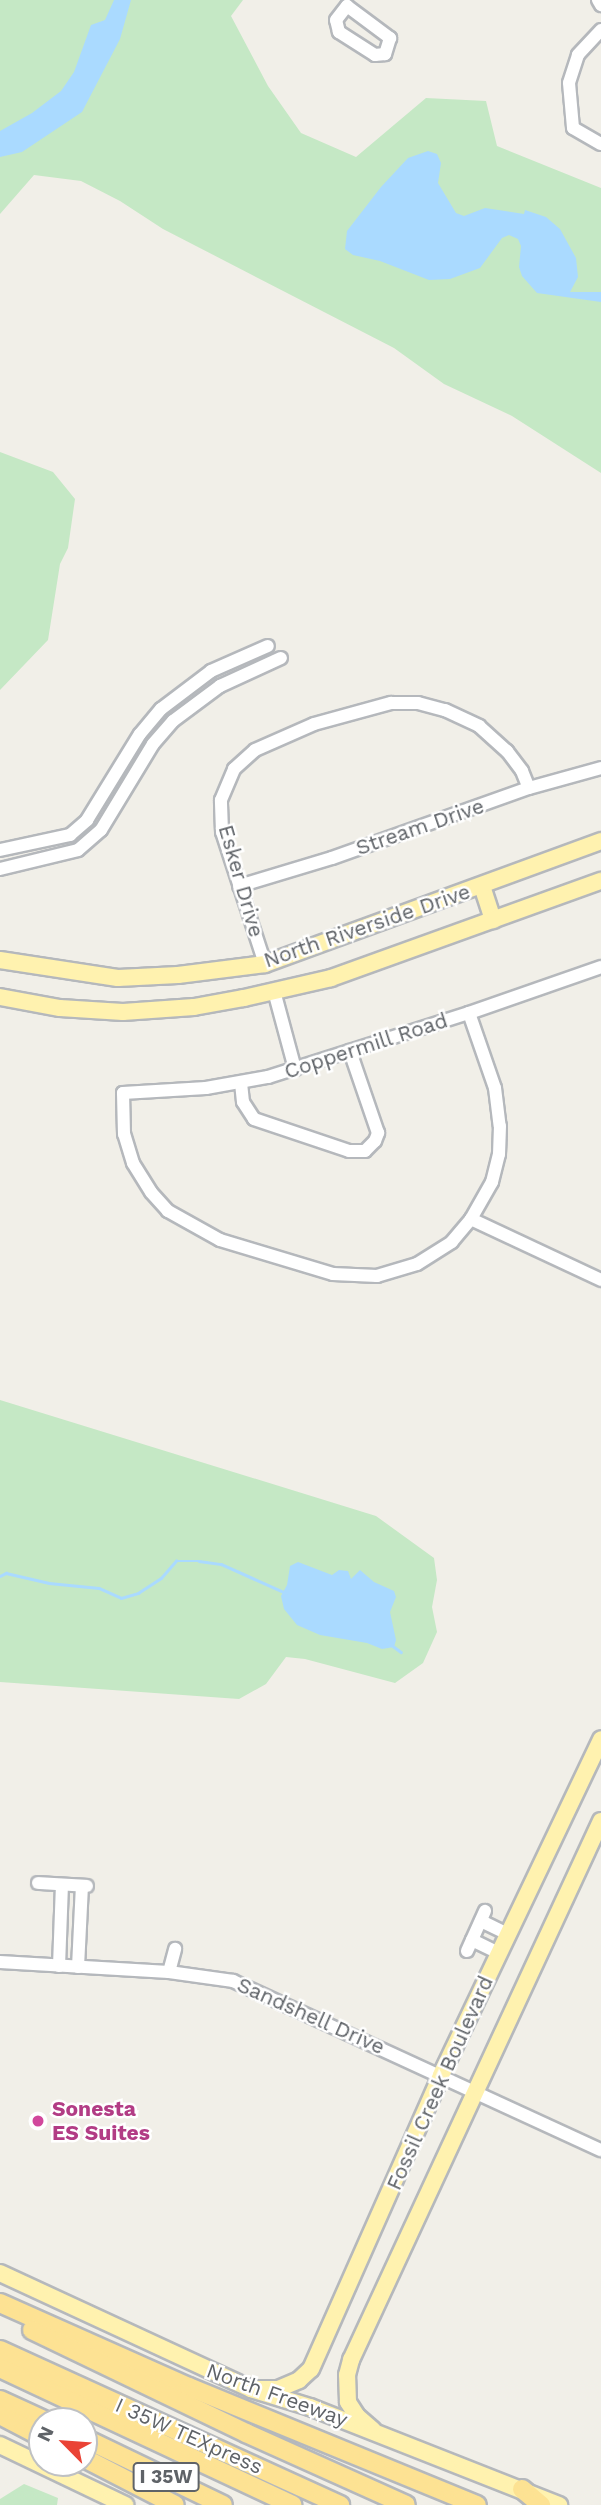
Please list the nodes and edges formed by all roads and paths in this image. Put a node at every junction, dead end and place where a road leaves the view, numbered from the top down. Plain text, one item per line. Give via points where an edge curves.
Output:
1 (598, 0) edge
2 (347, 3) edge
3 (601, 5) edge
4 (601, 30) edge
5 (601, 144) edge
6 (268, 646) dead end
7 (281, 658) dead end
8 (601, 768) edge
9 (529, 788) junction
10 (601, 841) edge
11 (0, 850) edge
12 (0, 869) edge
13 (601, 881) edge
14 (239, 886) junction
15 (482, 886) junction
16 (493, 920) junction
17 (0, 960) edge
18 (265, 964) junction
19 (601, 967) edge
20 (274, 992) junction
21 (0, 997) edge
22 (469, 1013) junction
23 (350, 1051) junction
24 (295, 1069) junction
25 (241, 1083) junction
26 (471, 1219) junction
27 (601, 1280) edge
28 (601, 1739) edge
29 (601, 1821) edge
30 (38, 1883) dead end
31 (62, 1885) junction
32 (508, 1934) junction
33 (174, 1949) dead end
34 (499, 1953) junction
35 (0, 1962) edge
36 (59, 1966) junction
37 (78, 1967) junction
38 (169, 1972) junction
39 (442, 2075) junction
40 (474, 2090) junction
41 (601, 2150) edge
42 (0, 2273) edge
43 (0, 2302) edge
44 (0, 2314) edge
45 (0, 2350) edge
46 (0, 2368) edge
47 (251, 2389) junction
48 (0, 2400) edge
49 (28, 2413) edge
50 (0, 2415) edge
51 (28, 2430) edge
52 (373, 2430) junction
53 (0, 2445) edge
54 (98, 2445) edge
55 (98, 2465) edge
56 (522, 2490) junction
57 (125, 2505) edge
58 (175, 2505) edge
59 (223, 2505) edge
60 (292, 2505) edge
61 (340, 2505) edge
62 (406, 2505) edge
63 (477, 2505) edge
64 (541, 2505) edge
65 (559, 2505) edge

1 - 3 street
2 - 2 street via 336,20 339,32 375,55 385,54 390,45 387,34
4 - 5 street via 578,55 569,83 573,128
6 - 11 street via 211,671 161,709 80,827 58,840
7 - 12 street via 220,686 173,721 153,744 101,830 78,850
8 - 9 street, Stream Drive
9 - 14 street, Stream Drive
9 - 14 street, Esker Drive via 507,751 479,726 445,710 391,702 314,724 255,750 234,769 221,800 222,832
10 - 15 main road, North Riverside Drive
13 - 16 main road, North Riverside Drive
14 - 18 street, Esker Drive
15 - 16 main road
15 - 18 main road, North Riverside Drive
16 - 20 main road, North Riverside Drive via 331,978
17 - 18 main road, North Riverside Drive via 118,978
18 - 20 main road
19 - 22 street, Coppermill Road
20 - 21 main road, North Riverside Drive via 194,1007 123,1012 60,1008
20 - 24 street
22 - 23 street, Coppermill Road
22 - 26 street via 495,1088 500,1126 492,1182
23 - 24 street, Coppermill Road
23 - 25 street via 378,1133 365,1151 349,1151 254,1119 243,1102
24 - 25 street, Coppermill Road
25 - 26 street, Coppermill Road via 123,1093 127,1147 142,1179 168,1211 220,1240 333,1274 377,1276 430,1257 452,1242
26 - 27 street
28 - 32 main road, Fossil Creek Boulevard
29 - 40 main road, Fossil Creek Boulevard
30 - 31 street
31 - 36 street
31 - 37 street via 84,1886
32 - 34 main road, Fossil Creek Boulevard
32 - 34 street via 483,1916 469,1946
33 - 38 street
34 - 39 main road, Fossil Creek Boulevard
35 - 36 street, Sandshell Drive
36 - 37 street, Sandshell Drive
37 - 38 street, Sandshell Drive
38 - 39 street, Sandshell Drive via 218,1977 253,1988
39 - 40 street, Sandshell Drive
39 - 47 main road, Fossil Creek Boulevard via 311,2369 278,2389
40 - 41 street, Sandshell Drive
40 - 52 main road, Fossil Creek Boulevard via 349,2368 348,2402
42 - 47 main road, North Freeway
43 - 63 highway, North Freeway via 189,2388
44 - 62 highway
45 - 61 highway, I 35W TEXpress
46 - 60 highway, I 35W TEXpress
47 - 52 main road, North Freeway
48 - 49 highway
50 - 51 highway
52 - 56 main road, North Freeway
53 - 57 main road
54 - 59 highway, I 35W
55 - 58 highway
56 - 64 highway
56 - 65 main road, North Freeway

